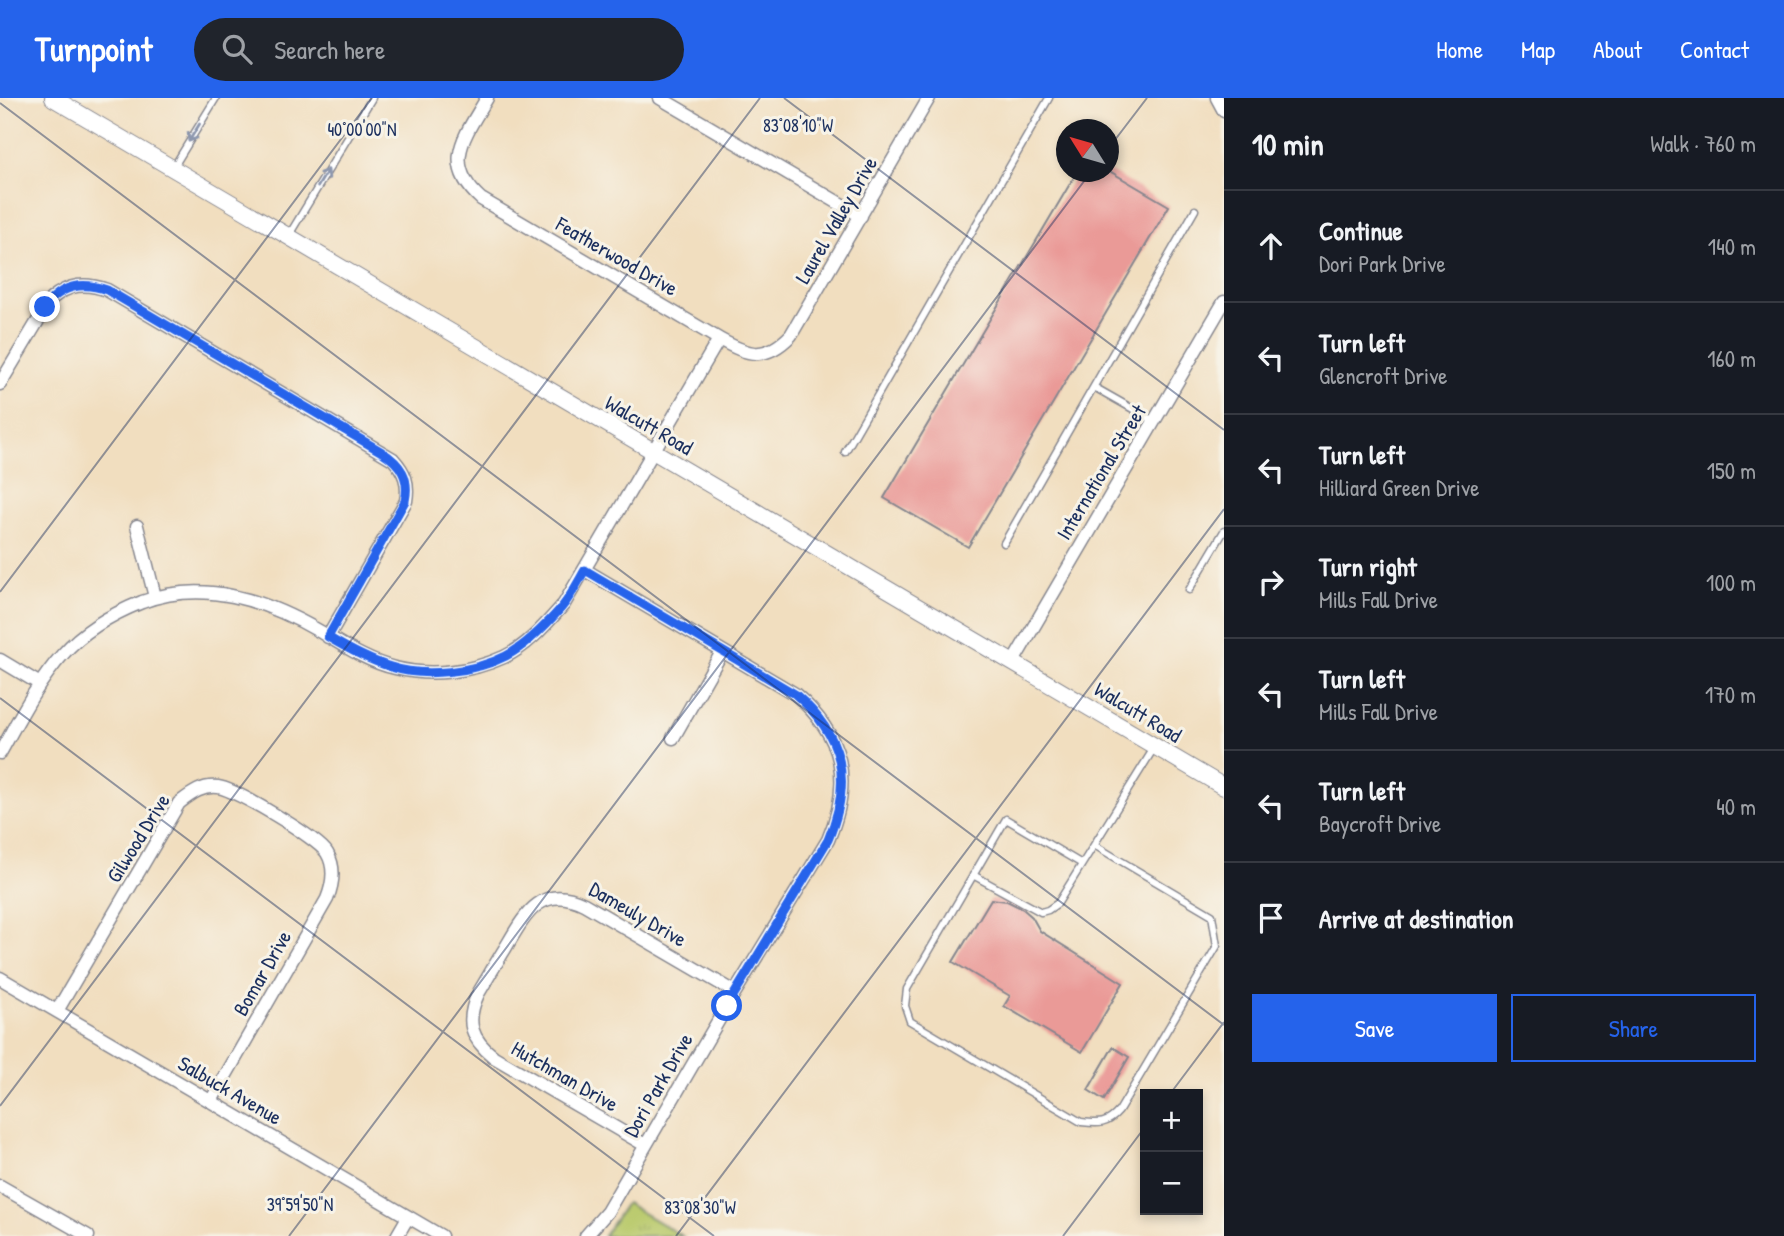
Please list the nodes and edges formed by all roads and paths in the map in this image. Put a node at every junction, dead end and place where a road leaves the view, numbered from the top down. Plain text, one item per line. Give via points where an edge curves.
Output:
1 (216, 98) edge
2 (372, 98) edge
3 (487, 98) edge
4 (660, 98) edge
5 (929, 98) edge
6 (1049, 98) edge
7 (1217, 98) edge
8 (61, 100) edge
9 (1224, 111) edge
10 (173, 168) junction
11 (1195, 210) dead end
12 (861, 216) junction
13 (288, 236) junction
14 (1224, 302) edge
15 (719, 339) junction
16 (767, 352) joint
17 (0, 384) edge
18 (1094, 387) junction
19 (1154, 421) junction
20 (845, 452) dead end
21 (654, 453) junction
22 (137, 526) dead end
23 (1224, 530) edge
24 (1004, 543) dead end
25 (585, 570) junction
26 (1189, 590) dead end
27 (155, 597) junction
28 (328, 637) junction
29 (722, 652) junction
30 (0, 660) edge
31 (1013, 662) junction
32 (40, 684) junction
33 (673, 738) dead end
34 (1154, 746) junction
35 (0, 753) edge
36 (1224, 787) edge
37 (1094, 845) junction
38 (331, 861) joint
39 (1082, 864) junction
40 (973, 875) junction
41 (0, 978) edge
42 (735, 992) junction
43 (57, 1011) junction
44 (473, 1032) joint
45 (211, 1101) junction
46 (645, 1145) junction
47 (0, 1186) edge
48 (408, 1217) junction
49 (88, 1236) edge
50 (397, 1236) edge
51 (441, 1236) edge
52 (586, 1236) edge

1 -> 10 lane
13 -> 2 lane
3 - 15 street, Featherwood Drive via 459,153 468,187 481,199
4 - 12 street
5 - 12 street, Laurel Valley Drive
6 - 20 lane
7 - 9 street
8 - 10 street, Walcutt Road
10 - 13 street, Walcutt Road
11 - 18 lane
12 - 16 street, Laurel Valley Drive via 791,335
13 - 21 street, Walcutt Road
14 - 19 street, International Street
15 - 16 street, Featherwood Drive via 753,354
15 - 21 street
17 - 28 street via 51,299 75,285 94,285 382,452 405,476 405,501
18 - 19 lane
18 - 24 lane
19 - 31 street, International Street
21 - 25 street
21 - 31 street, Walcutt Road
22 - 27 street
23 - 26 lane
25 - 28 street via 564,604 539,631 506,656 468,669 430,674 393,668
25 - 29 street
27 - 28 street via 230,594 272,607
27 - 32 street via 120,610 89,629 62,654
29 - 33 street
29 - 42 street, Dori Park Drive via 811,707 834,743 843,782 828,840
30 - 32 street
31 - 34 street, Walcutt Road
32 - 35 street
34 - 36 street, Walcutt Road
34 - 37 lane
37 - 39 lane
37 - 40 lane via 1212,915 1217,946 1111,1121 1081,1122 910,1021 905,1006 907,989
38 - 43 street, Gilwood Drive via 311,837 237,794 219,787 191,793 180,803
38 - 45 street, Bomar Drive via 327,900
39 - 40 lane via 1058,903 1041,912
39 - 40 lane via 1006,818
41 - 43 street, Salbuck Avenue
42 - 44 street, Dameuly Drive via 584,904 550,898 524,915 478,994 471,1013
42 - 46 street, Dori Park Drive
43 - 45 street, Salbuck Avenue
44 - 46 street, Hutchman Drive via 494,1057
45 - 48 street, Salbuck Avenue
46 - 52 street, Dori Park Drive via 607,1212
47 - 49 street
48 - 50 street
48 - 51 street, Salbuck Avenue

